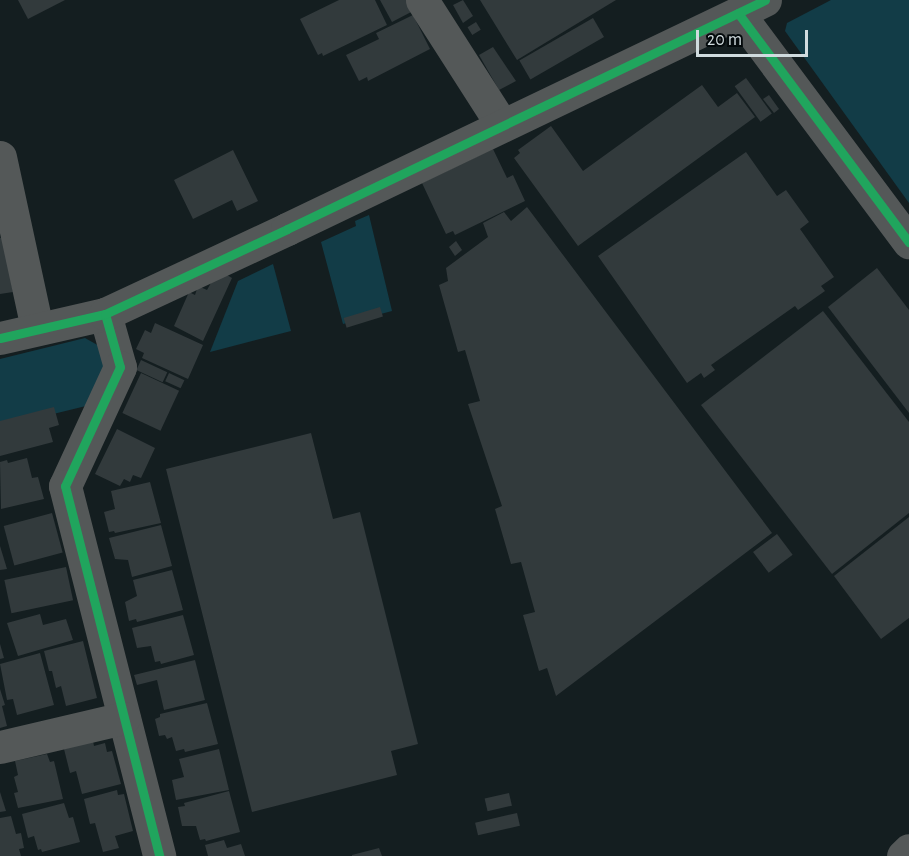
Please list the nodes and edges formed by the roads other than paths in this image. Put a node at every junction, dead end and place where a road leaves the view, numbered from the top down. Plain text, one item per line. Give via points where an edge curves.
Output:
1 (422, 0) edge
2 (751, 7) edge
3 (502, 125) junction
4 (0, 157) edge
5 (909, 242) edge
6 (105, 314) junction
7 (37, 328) junction
8 (0, 338) edge
9 (124, 718) junction
10 (0, 747) edge
11 (909, 850) edge
12 (159, 856) edge
13 (903, 856) edge

1 - 3 street
2 - 3 street
2 - 5 street
3 - 6 street
4 - 7 street
6 - 7 street
6 - 9 street via 120,367 65,486
7 - 8 street
9 - 10 street
9 - 12 street
11 - 13 street

